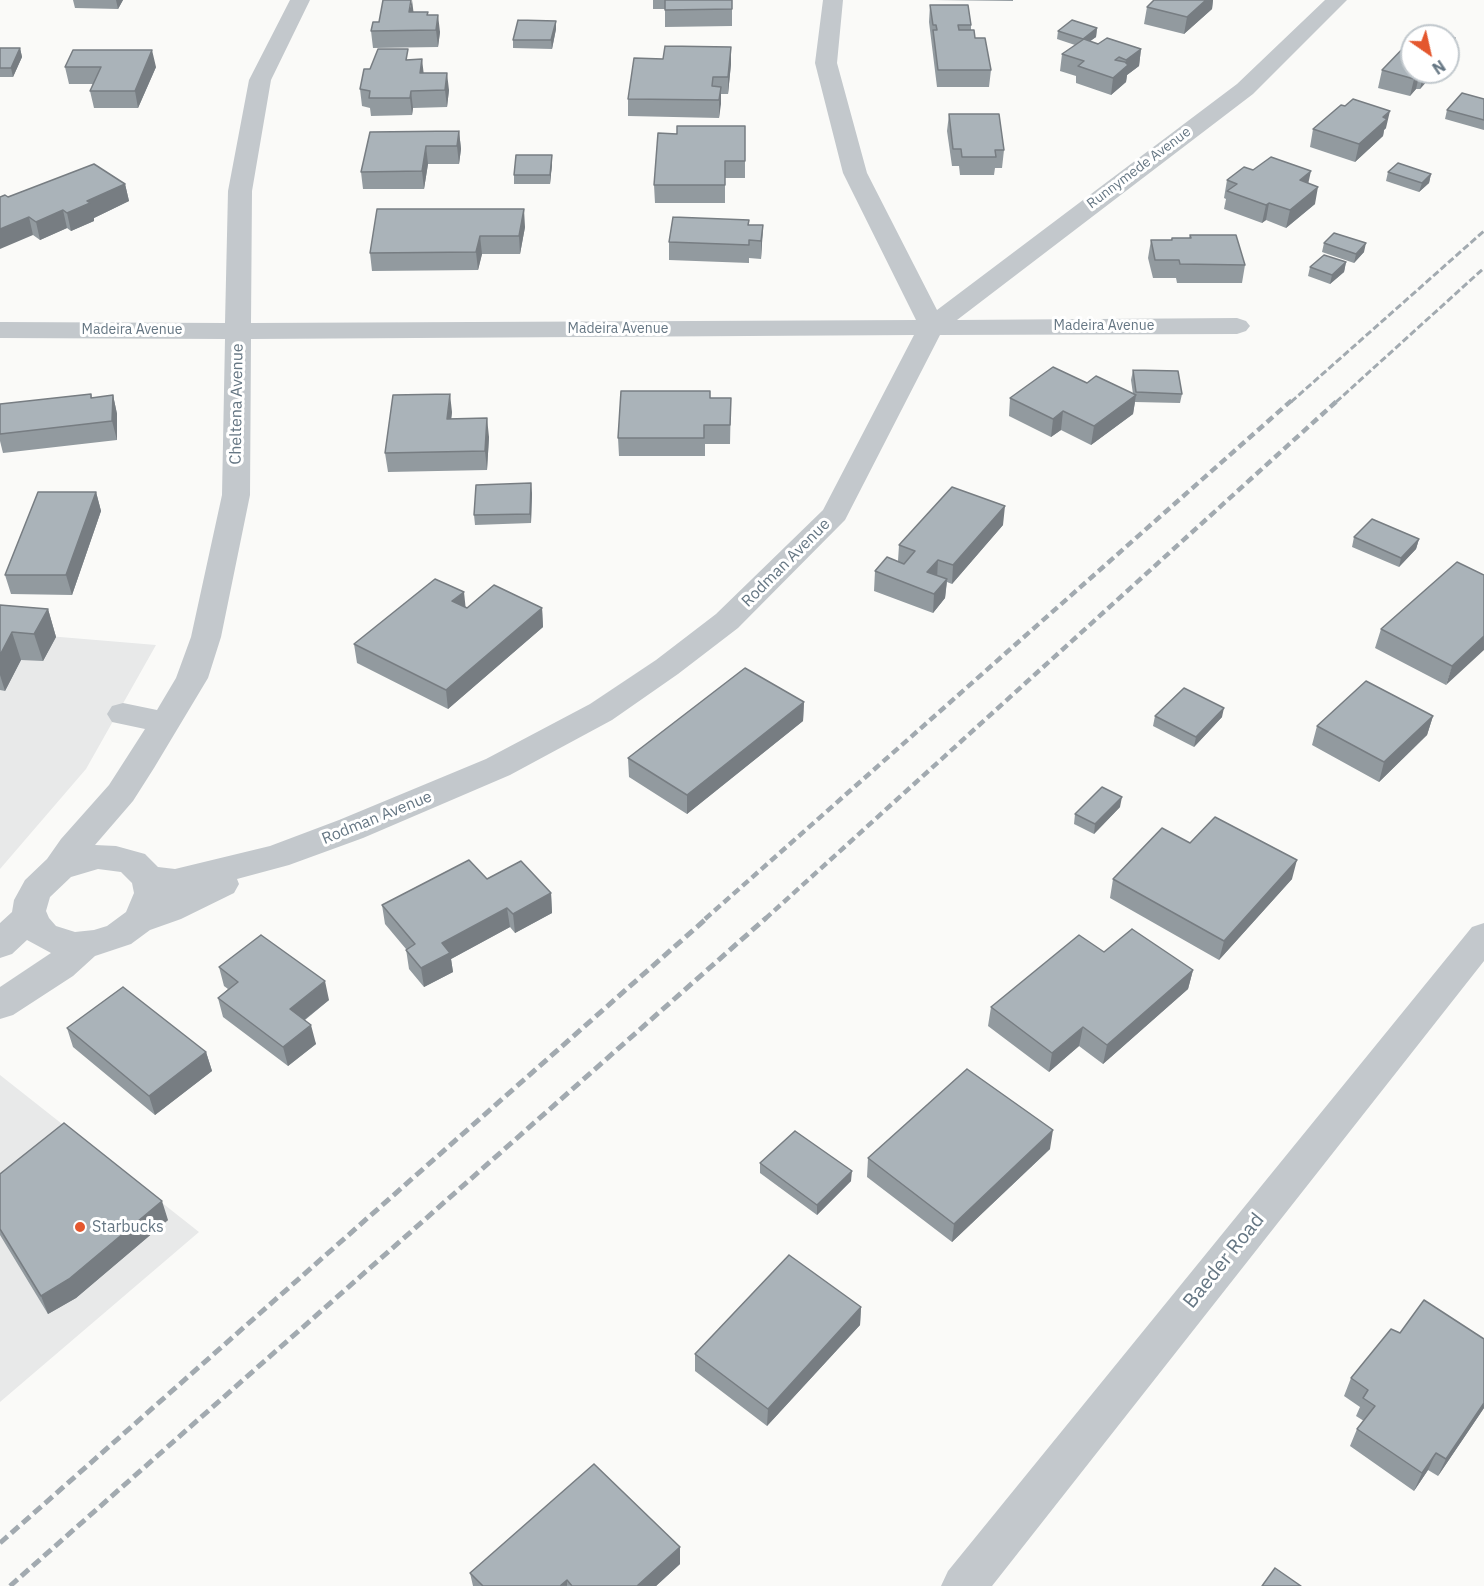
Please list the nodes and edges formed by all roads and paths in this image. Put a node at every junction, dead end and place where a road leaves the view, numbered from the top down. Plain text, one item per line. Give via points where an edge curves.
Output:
1 (300, 0) edge
2 (833, 0) edge
3 (1337, 0) edge
4 (932, 326) junction
5 (1237, 326) dead end
6 (0, 330) edge
7 (238, 331) junction
8 (123, 714) dead end
9 (165, 722) junction
10 (121, 793) junction
11 (277, 856) junction
12 (73, 858) junction
13 (137, 870) junction
14 (30, 915) junction
15 (138, 921) junction
16 (1484, 936) edge
17 (86, 944) junction
18 (0, 945) edge
19 (0, 1005) edge
20 (964, 1586) edge

1 - 7 street, Cheltena Avenue via 260,80 240,191
2 - 4 street via 826,63 855,173
3 - 4 street, Runnymede Avenue via 1245,89
4 - 5 street, Madeira Avenue
4 - 7 street, Madeira Avenue
4 - 11 street, Rodman Avenue via 835,514 727,621 600,712 498,767 351,830
6 - 7 street, Madeira Avenue
7 - 9 street, Cheltena Avenue via 236,495 206,637 192,678
8 - 9 street
9 - 10 street, Cheltena Avenue
10 - 12 street, Cheltena Avenue
10 - 13 street, Cheltena Avenue via 116,813 118,836
11 - 13 street, Rodman Avenue via 175,882
11 - 15 street, Rodman Avenue via 169,910
12 - 13 street, Rodman Avenue via 107,856
12 - 14 street, Cheltena Avenue via 37,889
13 - 15 street, Cheltena Avenue via 152,893
14 - 17 street via 36,928 50,939
14 - 18 street, Cheltena Avenue
15 - 17 street via 119,934
16 - 20 street, Baeder Road
17 - 19 street

